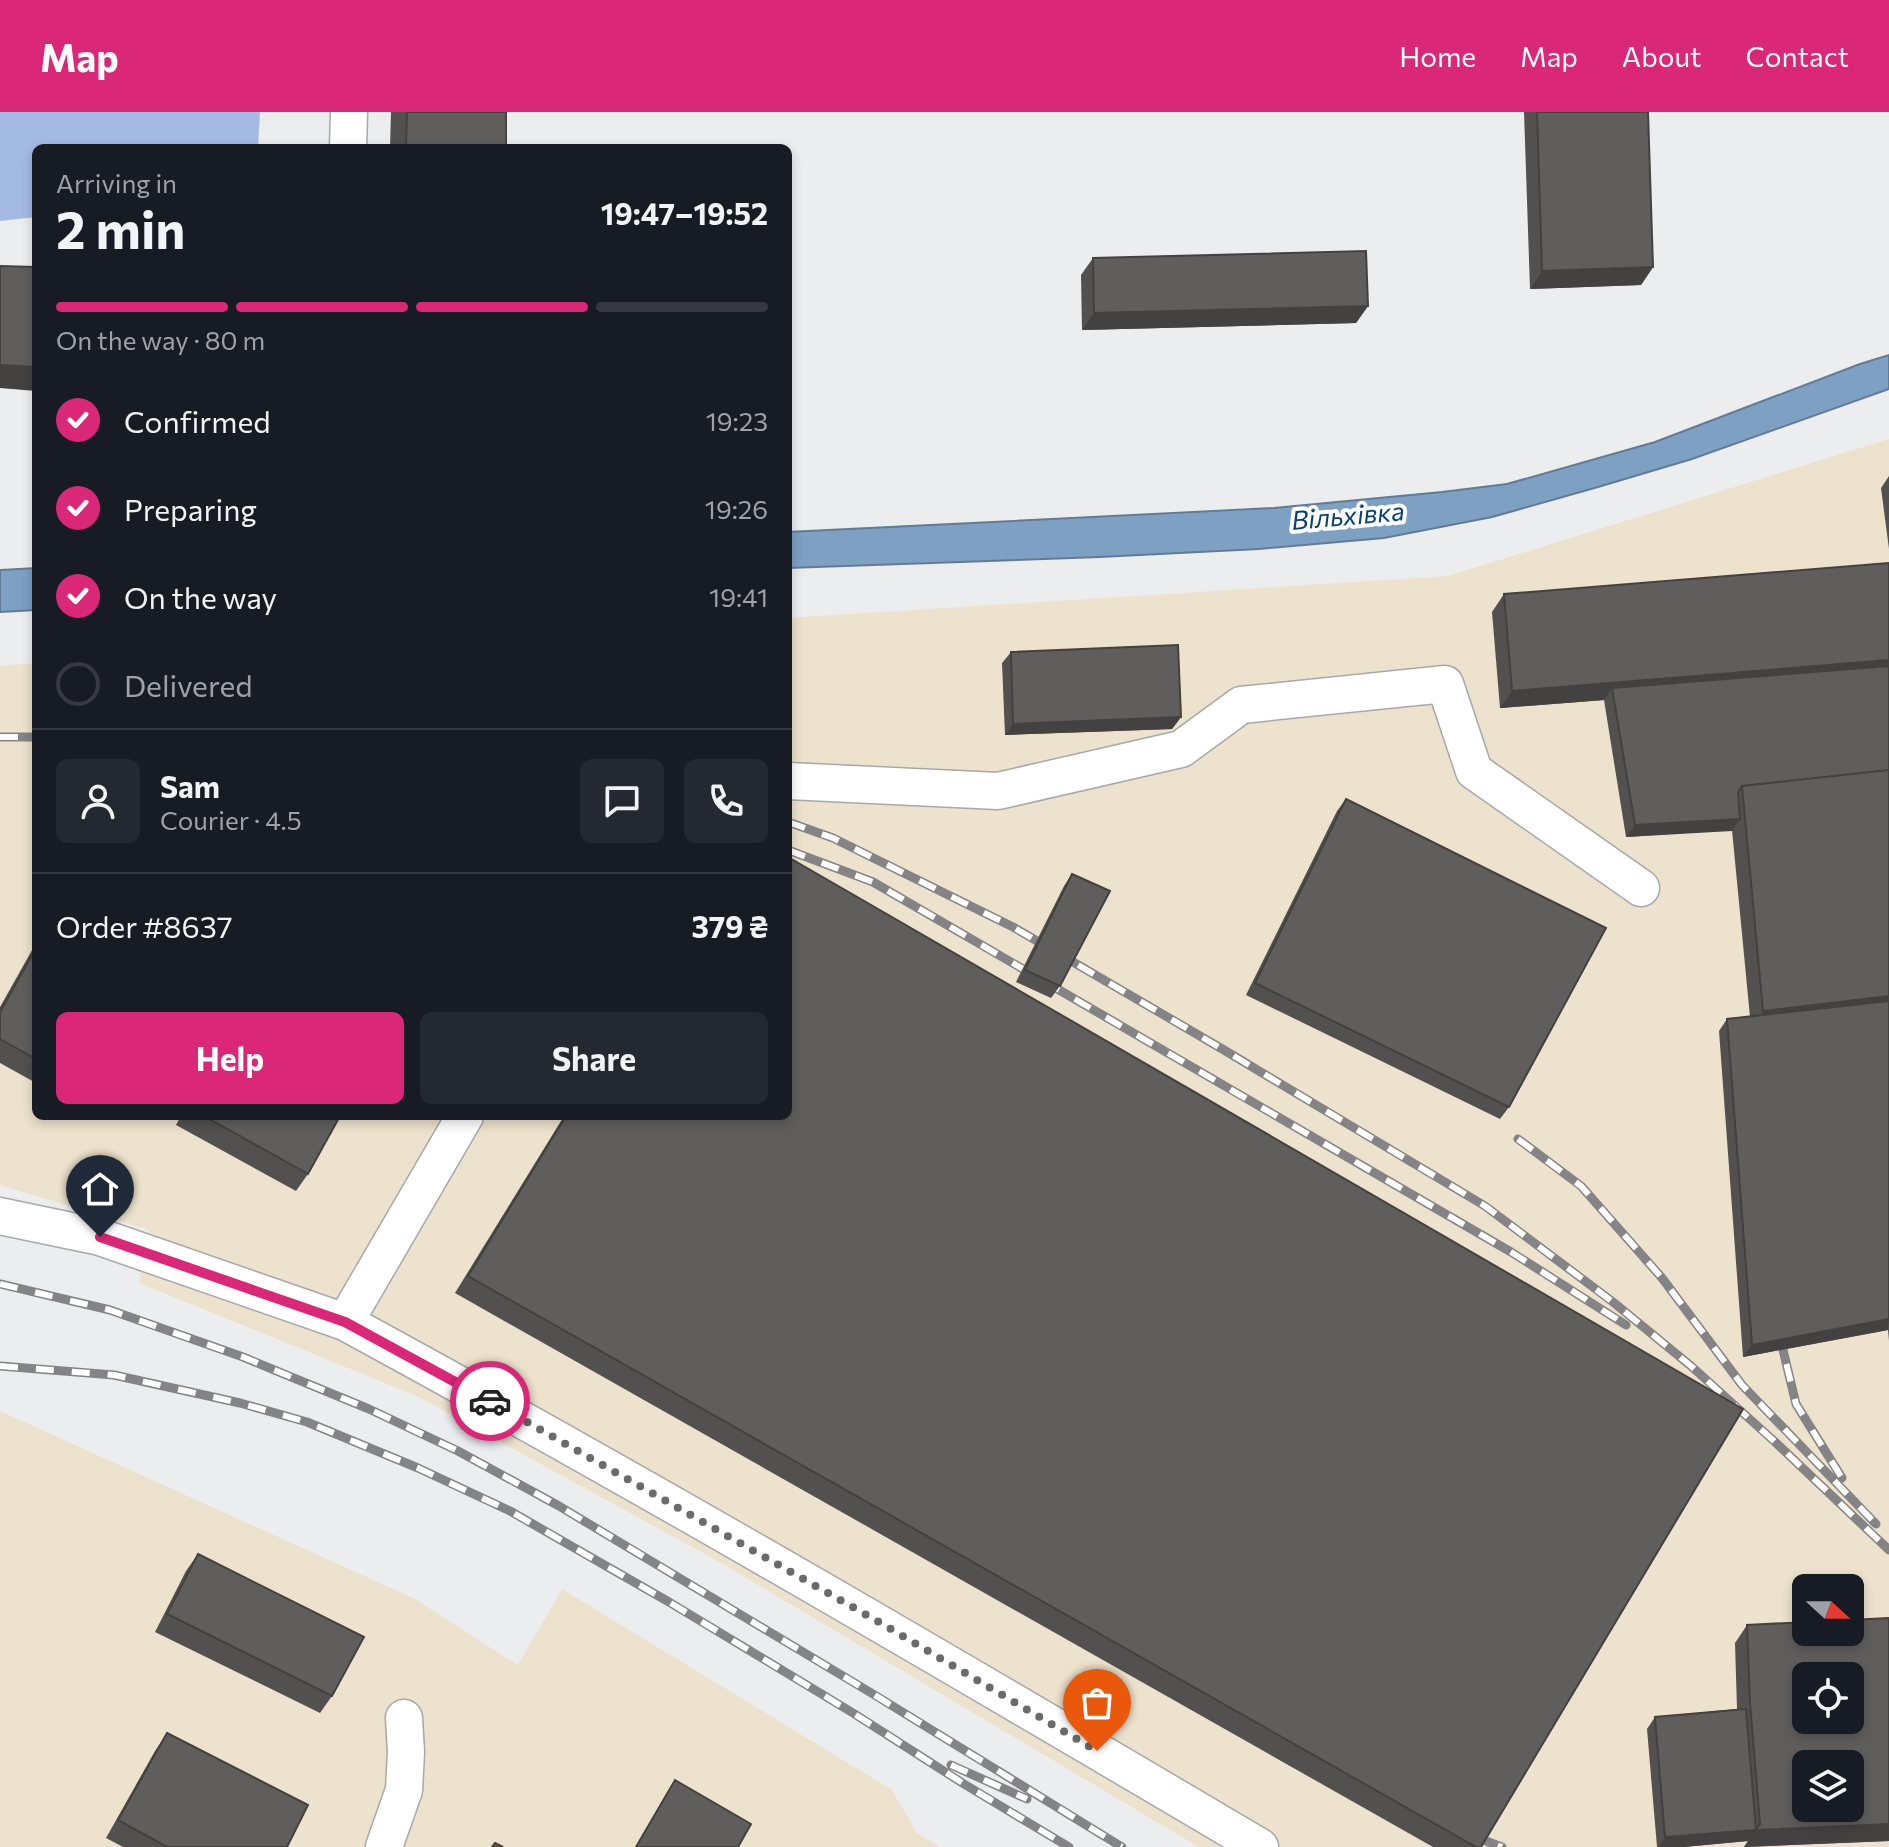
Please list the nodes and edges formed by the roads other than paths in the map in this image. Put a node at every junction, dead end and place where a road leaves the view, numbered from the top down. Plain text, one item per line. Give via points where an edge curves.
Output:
1 (349, 112) edge
2 (348, 144) edge
3 (792, 781) edge
4 (1641, 888) dead end
5 (463, 1120) edge
6 (0, 1216) edge
7 (345, 1322) junction
8 (404, 1718) dead end
9 (384, 1847) edge
10 (1260, 1847) edge

1 - 2 lane
3 - 4 lane via 998,791 1181,749 1241,705 1445,684 1474,771
5 - 7 lane
6 - 7 lane via 100,1237
7 - 10 lane via 879,1622
8 - 9 lane via 404,1790

